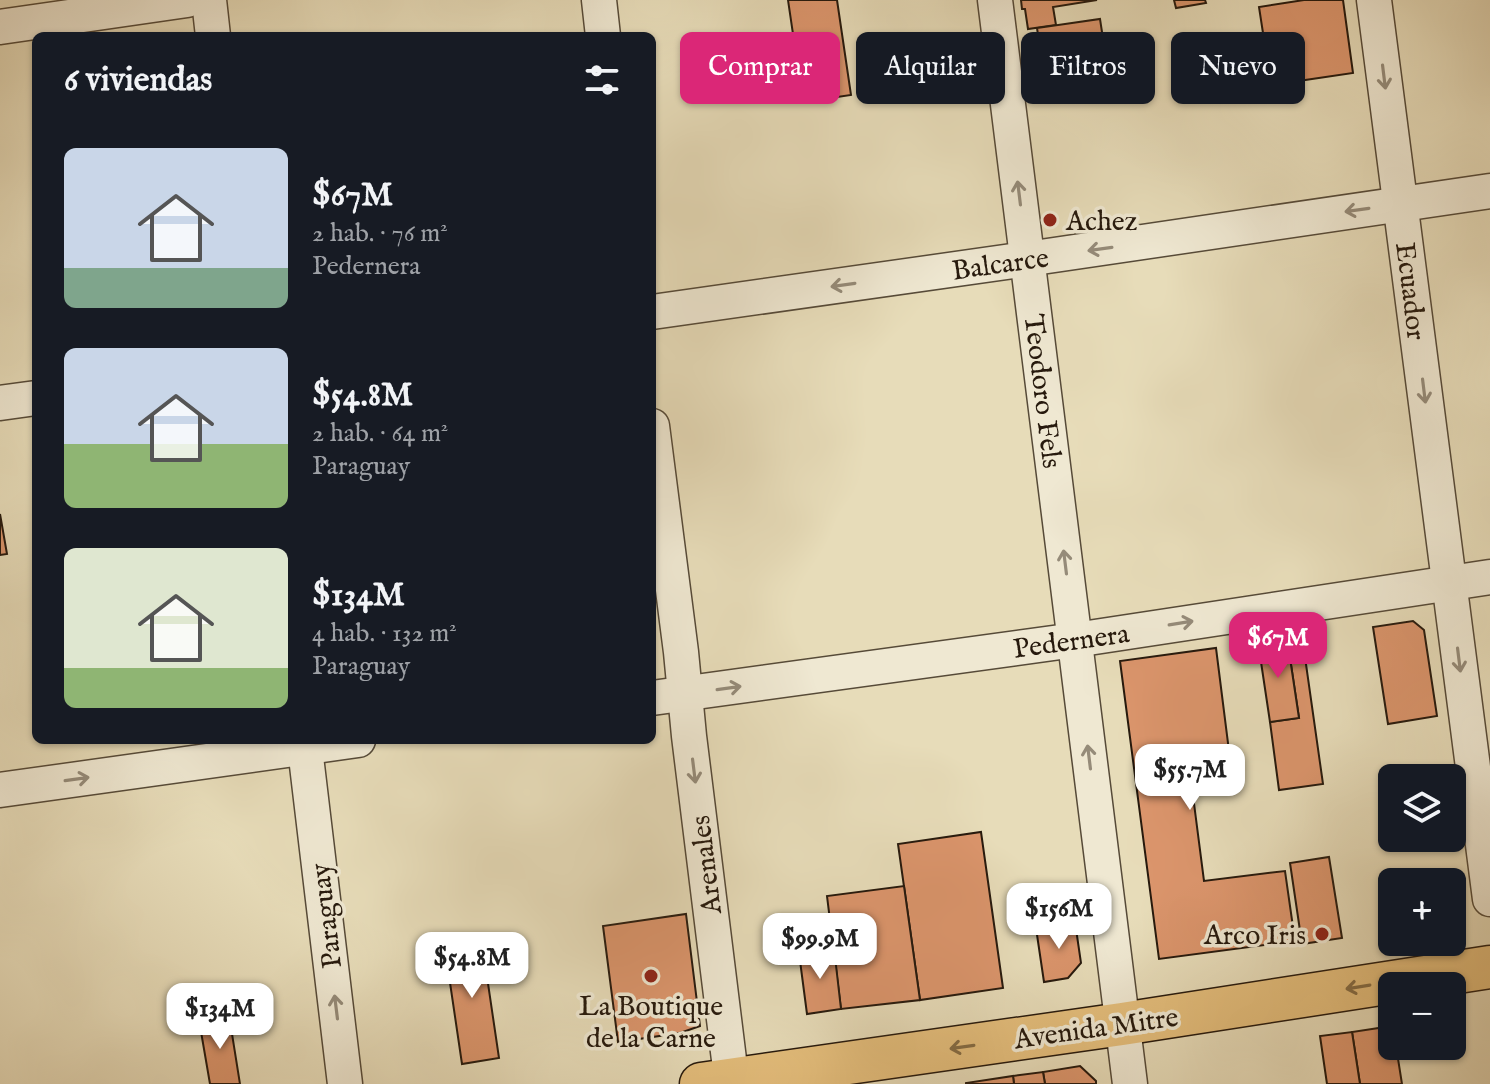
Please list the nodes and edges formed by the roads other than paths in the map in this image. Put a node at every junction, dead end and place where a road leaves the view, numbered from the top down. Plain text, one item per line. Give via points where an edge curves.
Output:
1 (187, 0) edge
2 (209, 0) edge
3 (599, 0) edge
4 (995, 0) edge
5 (1374, 0) edge
6 (0, 27) edge
7 (213, 32) edge
8 (603, 32) edge
9 (1490, 191) edge
10 (1401, 204) junction
11 (1027, 259) junction
12 (656, 311) edge
13 (32, 399) edge
14 (0, 403) edge
15 (656, 457) edge
16 (1490, 577) edge
17 (1449, 582) junction
18 (1075, 640) junction
19 (668, 696) edge
20 (305, 744) edge
21 (0, 790) edge
22 (1490, 899) edge
23 (1490, 967) edge
24 (1122, 1024) junction
25 (721, 1083) edge
26 (345, 1084) edge
27 (1130, 1084) edge

1 - 6 street
2 - 7 street
3 - 8 street
11 -> 4 street, Teodoro Fels
5 -> 10 street, Ecuador
9 - 10 street, Balcarce
10 -> 11 street, Balcarce
10 -> 17 street, Ecuador
11 -> 12 street, Balcarce
18 -> 11 street, Teodoro Fels
13 - 14 street
15 - 19 street, Arenales via 681,652
16 - 17 street, Pedernera
18 -> 17 street, Pedernera
17 -> 22 street, Ecuador
19 -> 18 street, Pedernera
24 -> 18 street, Teodoro Fels
19 -> 25 street, Arenales
21 -> 20 street
26 -> 20 street, Paraguay
23 -> 24 main road, Avenida Mitre
24 -> 25 main road, Avenida Mitre
24 - 27 street, Teodoro Fels

